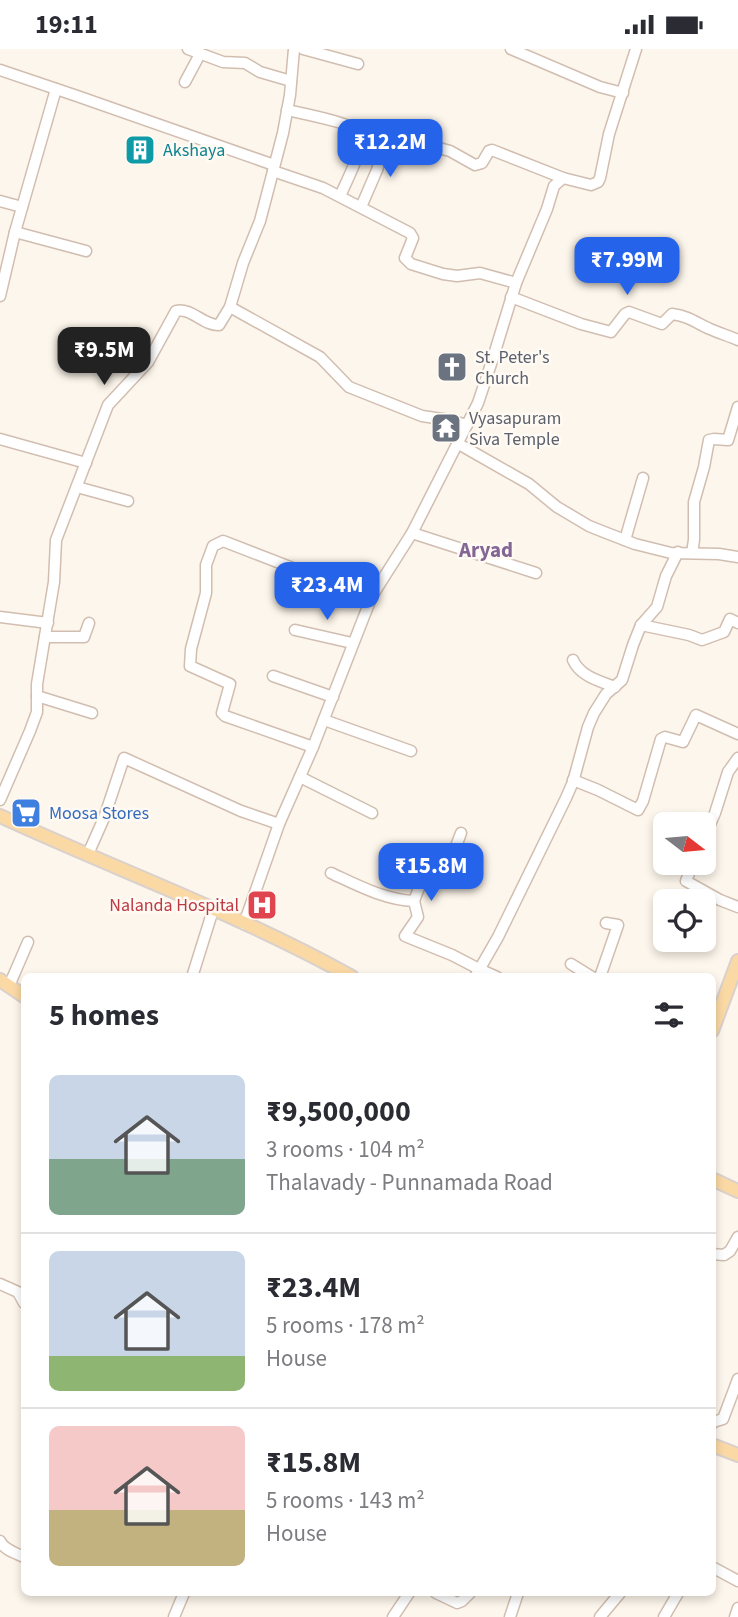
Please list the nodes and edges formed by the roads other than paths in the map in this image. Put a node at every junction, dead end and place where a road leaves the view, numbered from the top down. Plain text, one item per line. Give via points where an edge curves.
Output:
1 (188, 49) edge
2 (294, 49) edge
3 (303, 49) edge
4 (511, 49) edge
5 (636, 49) edge
6 (200, 54) junction
7 (358, 64) dead end
8 (0, 70) edge
9 (291, 81) junction
10 (185, 82) dead end
11 (56, 89) junction
12 (623, 93) junction
13 (287, 110) junction
14 (361, 132) junction
15 (387, 138) junction
16 (273, 168) junction
17 (562, 178) junction
18 (340, 196) junction
19 (0, 201) edge
20 (22, 207) junction
21 (361, 207) junction
22 (15, 232) junction
23 (86, 251) dead end
24 (516, 283) junction
25 (0, 296) edge
26 (511, 297) junction
27 (230, 307) junction
28 (738, 340) edge
29 (738, 407) edge
30 (467, 425) junction
31 (0, 439) edge
32 (457, 443) junction
33 (86, 464) junction
34 (643, 478) dead end
35 (77, 487) junction
36 (128, 501) dead end
37 (412, 533) junction
38 (625, 540) junction
39 (678, 552) junction
40 (692, 553) junction
41 (738, 557) edge
42 (536, 573) dead end
43 (372, 596) junction
44 (0, 617) edge
45 (48, 623) junction
46 (89, 623) dead end
47 (738, 623) edge
48 (641, 625) junction
49 (295, 630) dead end
50 (45, 637) junction
51 (352, 643) junction
52 (573, 660) dead end
53 (273, 677) dead end
54 (615, 687) junction
55 (37, 696) junction
56 (333, 697) junction
57 (92, 713) dead end
58 (324, 720) junction
59 (738, 734) edge
60 (313, 747) junction
61 (411, 751) dead end
62 (738, 758) edge
63 (300, 777) junction
64 (573, 780) junction
65 (0, 800) edge
66 (715, 812) edge
67 (372, 813) dead end
68 (0, 817) edge
69 (279, 824) junction
70 (461, 833) dead end
71 (88, 855) junction
72 (331, 873) dead end
73 (688, 875) edge
74 (414, 901) junction
75 (738, 908) edge
76 (213, 910) junction
77 (606, 923) dead end
78 (244, 924) junction
79 (28, 942) dead end
80 (738, 961) edge
81 (571, 964) dead end
82 (193, 973) edge
83 (344, 973) edge
84 (477, 973) edge
85 (587, 973) edge
86 (600, 973) edge
87 (4, 983) edge
88 (21, 994) edge
89 (716, 1020) edge
90 (716, 1181) edge
91 (738, 1191) edge
92 (738, 1237) edge
93 (716, 1254) edge
94 (0, 1284) edge
95 (21, 1298) edge
96 (738, 1379) edge
97 (716, 1421) edge
98 (716, 1447) edge
99 (738, 1455) edge
100 (0, 1541) edge
101 (21, 1556) edge
102 (716, 1569) edge
103 (738, 1581) edge
104 (183, 1596) edge
105 (407, 1596) edge
106 (442, 1596) edge
107 (467, 1596) edge
108 (517, 1596) edge
109 (618, 1596) edge
110 (676, 1596) edge
111 (738, 1608) edge
112 (174, 1617) edge
113 (393, 1617) edge
114 (510, 1617) edge
115 (600, 1617) edge
116 (664, 1617) edge
117 (735, 1617) edge

1 - 6 street
2 - 9 street
3 - 7 street
4 - 12 street
5 - 12 street
6 - 9 street via 245,63
6 - 10 street
8 - 11 street
9 - 13 street
11 - 16 street
11 - 20 street
12 - 17 street via 598,182 591,185
13 - 14 street
13 - 16 street
14 - 15 street
14 - 18 street via 359,152
15 - 17 street via 450,151 475,165 492,150
15 - 21 street
16 - 18 street
16 - 27 street
17 - 24 street via 554,186
18 - 21 street
19 - 20 street
20 - 22 street
21 - 24 street via 410,233 413,238 405,258 411,264 457,277 480,273
22 - 23 street
22 - 25 street
24 - 26 street
26 - 28 street via 611,332 629,312 662,324 677,314
26 - 30 street via 494,358
27 - 30 street via 320,357 349,387 422,416
27 - 33 street via 219,325 176,311 148,362 108,405
29 - 40 street via 728,440 709,440 694,502
30 - 32 street
31 - 33 street
32 - 37 street
32 - 38 street via 529,484 589,526
33 - 35 street
34 - 38 street
35 - 36 street
35 - 45 street via 56,540
37 - 42 street
37 - 43 street
38 - 39 street
39 - 40 street
39 - 48 street via 657,607
40 - 41 street
43 - 51 street
43 - 60 street via 333,589 303,572 223,541 213,546 190,666 230,684 225,716
44 - 45 street
45 - 50 street
46 - 50 street via 83,637
47 - 48 street via 730,619 724,632 702,640
48 - 54 street via 622,680
49 - 51 street
50 - 55 street
51 - 56 street
52 - 54 street via 577,670
53 - 56 street
54 - 64 street via 594,713
55 - 57 street
55 - 65 street via 37,712
56 - 58 street
58 - 60 street
58 - 61 street
59 - 64 street via 696,715 683,742 662,739 638,810
60 - 63 street
62 - 66 street
63 - 67 street
63 - 69 street
64 - 84 street
68 - 71 main road
69 - 71 street via 124,758
69 - 78 street
70 - 74 street via 443,874 423,880
71 - 76 main road
72 - 74 street via 399,900
73 - 75 street via 686,881
74 - 84 street via 418,917 405,936 452,955
76 - 78 main road
76 - 82 street
77 - 86 street via 618,925
78 - 83 main road
79 - 87 street
80 - 89 main road
81 - 85 street
87 - 88 main road
90 - 91 main road
92 - 93 street via 730,1251
94 - 95 street
96 - 97 street via 723,1419
98 - 99 main road
100 - 101 street
102 - 103 street
104 - 112 street
105 - 113 street
106 - 107 street via 457,1603
108 - 114 street
109 - 115 street
110 - 116 street
111 - 117 street

